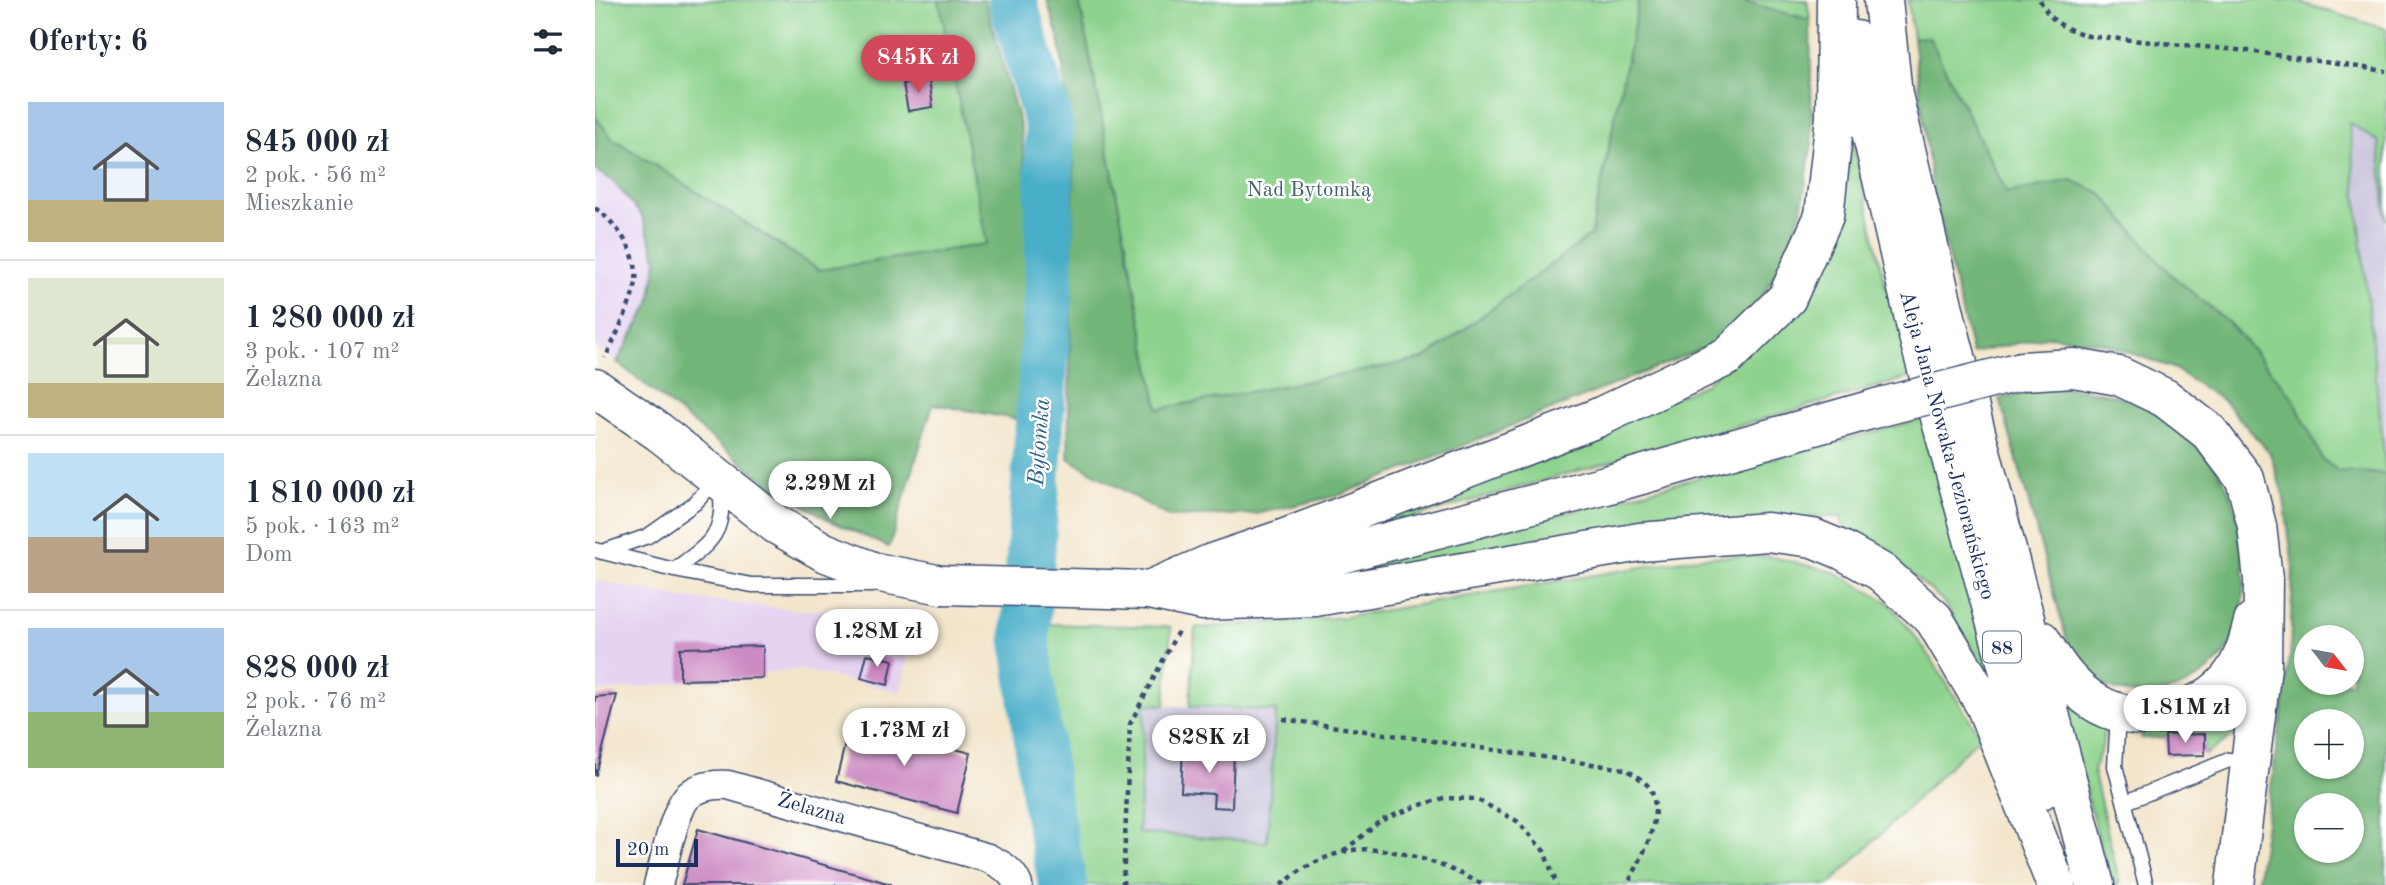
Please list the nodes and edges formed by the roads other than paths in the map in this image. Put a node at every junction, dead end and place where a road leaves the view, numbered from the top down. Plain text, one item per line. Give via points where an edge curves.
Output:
1 (1836, 0) edge
2 (1852, 0) edge
3 (1883, 0) edge
4 (598, 376) edge
5 (718, 478) junction
6 (598, 551) edge
7 (674, 570) junction
8 (2263, 579) junction
9 (938, 585) junction
10 (1149, 590) junction
11 (2022, 606) junction
12 (2119, 713) junction
13 (2249, 762) junction
14 (2126, 802) junction
15 (658, 885) edge
16 (1018, 885) edge
17 (2056, 885) edge
18 (2067, 885) edge
19 (2095, 885) edge
20 (2145, 885) edge
21 (2235, 885) edge

1 - 10 main road via 1835,117 1825,216 1787,298 1728,356 1597,418
2 - 18 main road, Aleja Jana Nowaka-Jeziorańskiego / 88 via 1864,101 1915,323
3 - 11 main road, Aleja Jana Nowaka-Jeziorańskiego / 88 via 1893,95
4 - 5 main road via 648,424
5 - 6 lane via 695,503 648,536
5 - 7 lane via 721,523 705,547
5 - 9 main road via 777,525 824,552 875,572
6 - 7 lane
7 - 9 lane via 753,585
8 - 10 main road, bridge via 2245,479 2209,432 2165,398 2119,376 2074,368 2022,371 1290,567
8 - 12 main road via 2247,647 2228,681 2204,701 2175,712
8 - 13 main road via 2262,667
9 - 10 main road
10 - 17 main road via 1202,601 1315,597 1640,542 1767,532 1813,538 1881,572 1934,619 1985,705
11 - 12 main road via 2072,684 2092,701
11 - 19 main road, Aleja Jana Nowaka-Jeziorańskiego / 88
12 - 14 lane via 2115,766
13 - 14 lane via 2229,760
13 - 21 main road
14 - 20 lane
15 - 16 street, Żelazna via 679,811 687,797 713,784 988,858 1013,874

